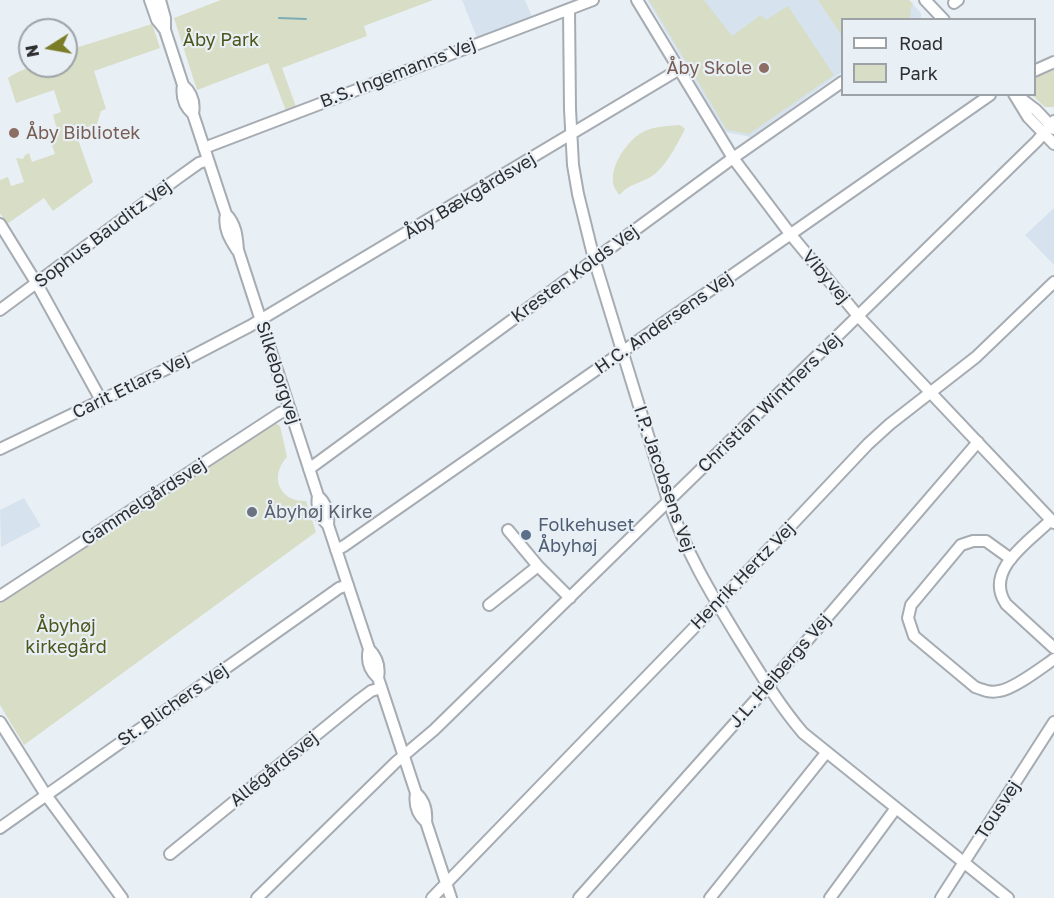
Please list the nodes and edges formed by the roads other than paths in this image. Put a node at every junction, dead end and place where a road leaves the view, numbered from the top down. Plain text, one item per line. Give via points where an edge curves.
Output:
1 (150, 0) edge
2 (160, 0) edge
3 (593, 0) edge
4 (637, 0) edge
5 (926, 0) edge
6 (569, 9) junction
7 (942, 18) edge
8 (165, 30) junction
9 (1054, 62) edge
10 (678, 70) junction
11 (1036, 71) edge
12 (841, 83) edge
13 (989, 96) edge
14 (1016, 96) edge
15 (1051, 127) edge
16 (571, 135) junction
17 (1054, 144) edge
18 (204, 148) junction
19 (733, 158) junction
20 (208, 160) junction
21 (0, 224) edge
22 (791, 235) junction
23 (594, 260) junction
24 (1054, 282) edge
25 (37, 284) junction
26 (0, 310) edge
27 (858, 317) junction
28 (261, 320) junction
29 (623, 352) junction
30 (929, 393) junction
31 (101, 400) junction
32 (290, 409) junction
33 (978, 442) junction
34 (0, 449) edge
35 (309, 469) junction
36 (669, 501) junction
37 (1053, 522) edge
38 (508, 530) dead end
39 (336, 550) junction
40 (1011, 560) junction
41 (538, 566) junction
42 (348, 585) junction
43 (0, 596) edge
44 (570, 598) junction
45 (717, 604) junction
46 (489, 605) dead end
47 (1054, 648) edge
48 (1054, 659) edge
49 (380, 683) junction
50 (768, 686) junction
51 (0, 722) edge
52 (1054, 722) edge
53 (826, 753) junction
54 (404, 755) junction
55 (46, 795) junction
56 (896, 808) junction
57 (0, 828) edge
58 (170, 854) dead end
59 (964, 863) junction
60 (446, 884) junction
61 (122, 898) edge
62 (257, 898) edge
63 (432, 898) edge
64 (450, 898) edge
65 (579, 898) edge
66 (710, 898) edge
67 (830, 898) edge
68 (941, 898) edge
69 (1008, 898) edge

1 - 8 street, Silkeborgvej
2 - 8 street, Silkeborgvej
3 - 6 street, B.S. Ingemanns Vej
4 - 10 street, Vibyvej
5 - 7 street
6 - 16 street, I.P. Jacobsens Vej
6 - 18 street, B.S. Ingemanns Vej
8 - 18 street, Silkeborgvej via 183,85 186,108 193,114
9 - 11 street
10 - 16 street, Åby Bækgårdsvej
10 - 19 street, Vibyvej
12 - 19 street, Kresten Kolds Vej
13 - 22 street, H.C. Andersens Vej
14 - 15 street via 1029,117
15 - 17 street
15 - 27 street, Christian Winthers Vej
16 - 23 street, I.P. Jacobsens Vej via 578,194
16 - 28 street, Åby Bækgårdsvej
18 - 20 street, Silkeborgvej
19 - 22 street, Vibyvej
19 - 23 street, Kresten Kolds Vej
20 - 25 street, Sophus Bauditz Vej via 177,178
20 - 28 street, Silkeborgvej via 226,214 224,223 238,250
21 - 25 street
22 - 27 street, Vibyvej
22 - 29 street, H.C. Andersens Vej
23 - 29 street, I.P. Jacobsens Vej
23 - 35 street, Kresten Kolds Vej
24 - 30 street, Henrik Hertz Vej via 976,357
25 - 26 street, Sophus Bauditz Vej
25 - 31 street
27 - 30 street, Vibyvej
27 - 36 street, Christian Winthers Vej
28 - 31 street, Carit Etlars Vej
28 - 32 street, Silkeborgvej
29 - 36 street, I.P. Jacobsens Vej
29 - 39 street, H.C. Andersens Vej
30 - 33 street, Vibyvej
30 - 45 street, Henrik Hertz Vej via 868,444
31 - 34 street, Carit Etlars Vej
32 - 35 street, Silkeborgvej
32 - 43 street, Gammelgårdsvej
33 - 37 street, Vibyvej
33 - 50 street, J.L. Heibergs Vej
35 - 39 street, Silkeborgvej via 318,496 316,504
36 - 44 street, Christian Winthers Vej
36 - 45 street, I.P. Jacobsens Vej via 687,550
37 - 40 street
38 - 41 street
39 - 42 street, Silkeborgvej
40 - 47 street via 1000,575 1001,598
40 - 48 street via 986,541 961,545 911,604 911,631 975,687 991,692 1006,690
41 - 44 street
41 - 46 street
42 - 49 street, Silkeborgvej via 369,649 371,672
42 - 55 street, St. Blichers Vej
44 - 54 street, Christian Winthers Vej
45 - 50 street, I.P. Jacobsens Vej
45 - 60 street, Henrik Hertz Vej
49 - 54 street, Silkeborgvej
49 - 58 street, Allégårdsvej
50 - 53 street, I.P. Jacobsens Vej via 803,733
50 - 65 street, J.L. Heibergs Vej
51 - 55 street
52 - 59 street, Tousvej
53 - 56 street, I.P. Jacobsens Vej
53 - 66 street
54 - 60 street, Silkeborgvej via 416,793 414,801 419,816 426,822
54 - 62 street, Christian Winthers Vej
55 - 57 street, St. Blichers Vej
55 - 61 street
56 - 59 street, I.P. Jacobsens Vej
56 - 67 street
59 - 68 street, Tousvej
59 - 69 street, I.P. Jacobsens Vej
60 - 63 street, Henrik Hertz Vej
60 - 64 street, Silkeborgvej

